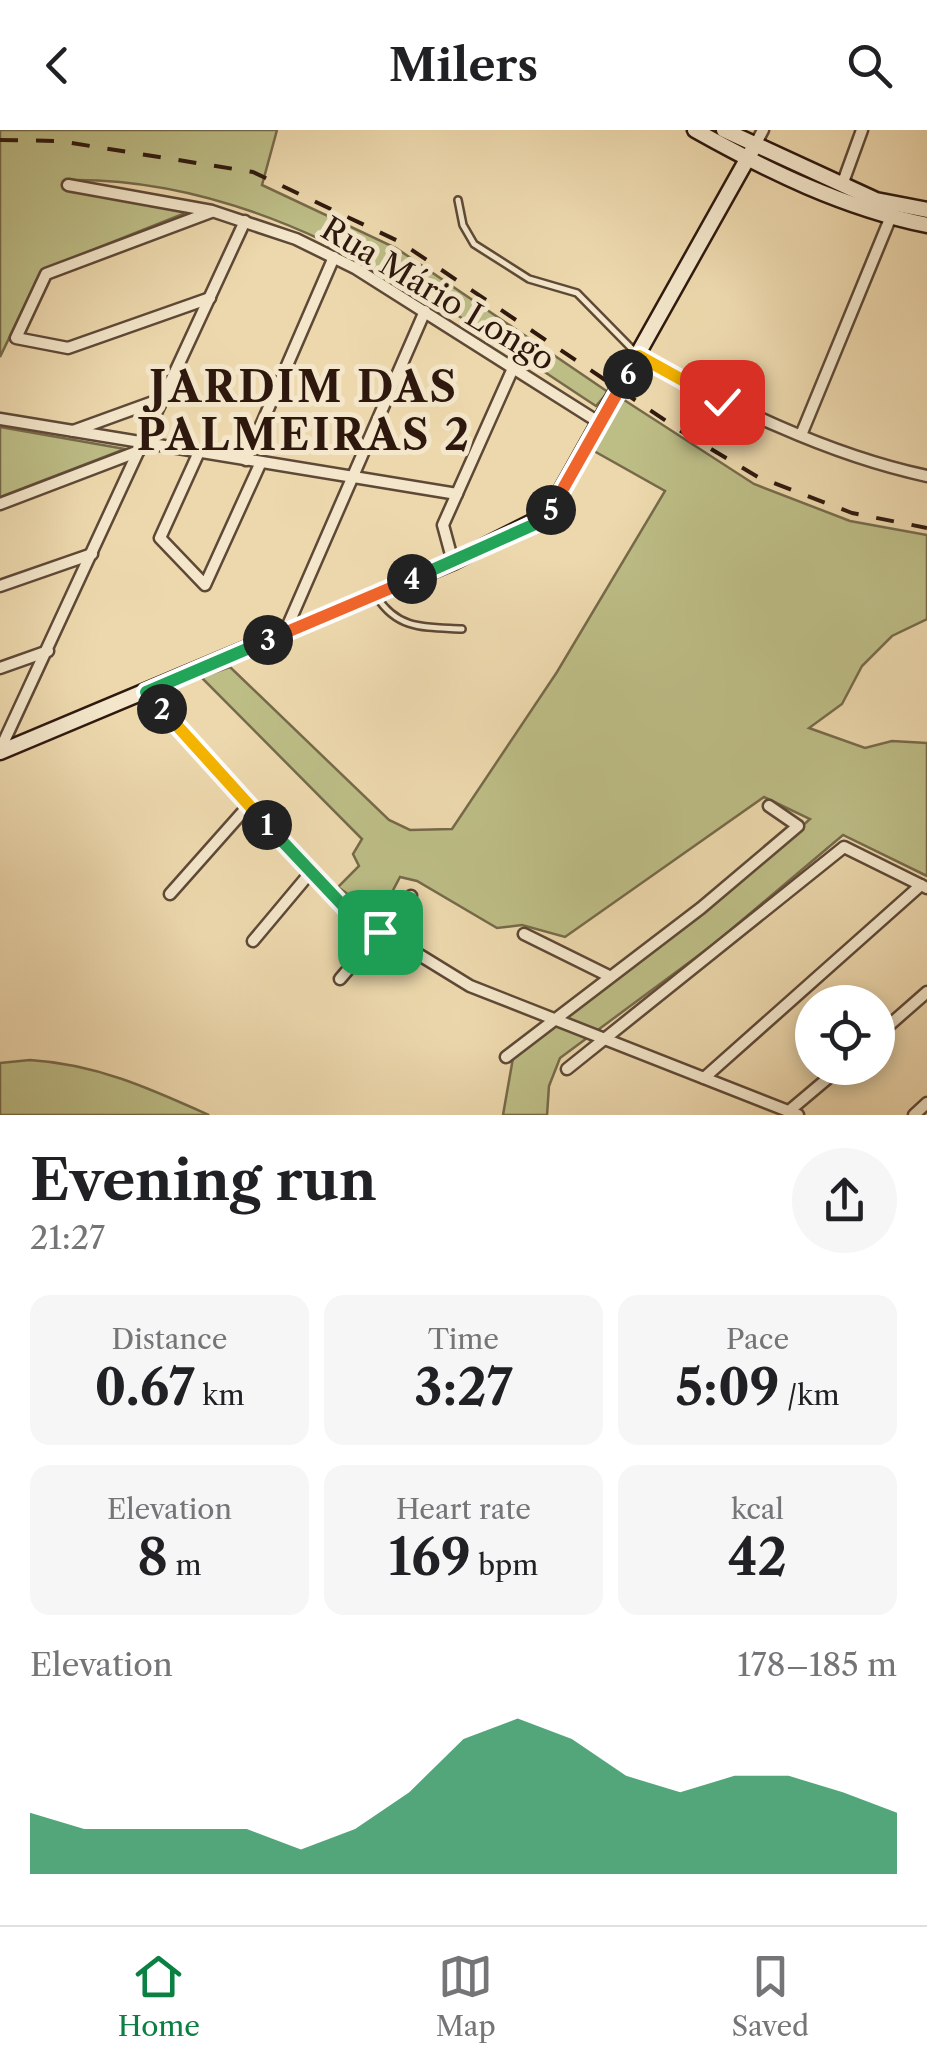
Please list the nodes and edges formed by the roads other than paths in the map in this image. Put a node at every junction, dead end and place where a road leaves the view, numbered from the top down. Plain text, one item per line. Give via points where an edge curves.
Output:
1 (695, 130) edge
2 (724, 130) edge
3 (763, 130) edge
4 (862, 130) edge
5 (750, 153) junction
6 (68, 185) dead end
7 (842, 185) junction
8 (458, 200) dead end
9 (927, 210) edge
10 (212, 211) junction
11 (894, 211) junction
12 (245, 221) junction
13 (927, 224) edge
14 (334, 258) junction
15 (210, 298) junction
16 (425, 311) junction
17 (639, 356) junction
18 (514, 366) junction
19 (164, 398) junction
20 (0, 419) edge
21 (600, 422) junction
22 (72, 431) junction
23 (800, 435) junction
24 (142, 447) junction
25 (199, 452) junction
26 (246, 460) junction
27 (262, 462) junction
28 (927, 476) edge
29 (352, 477) junction
30 (457, 494) junction
31 (0, 504) edge
32 (92, 554) junction
33 (453, 562) junction
34 (0, 586) edge
35 (375, 595) junction
36 (462, 628) dead end
37 (285, 633) junction
38 (48, 651) junction
39 (0, 668) edge
40 (146, 692) junction
41 (16, 721) junction
42 (34, 738) junction
43 (0, 751) edge
44 (249, 805) junction
45 (769, 806) dead end
46 (310, 873) junction
47 (924, 887) edge
48 (170, 894) dead end
49 (411, 896) dead end
50 (380, 932) junction
51 (524, 934) dead end
52 (253, 940) dead end
53 (609, 976) junction
54 (340, 979) dead end
55 (927, 992) edge
56 (554, 1018) junction
57 (895, 1020) edge
58 (607, 1040) junction
59 (506, 1057) dead end
60 (567, 1069) dead end
61 (704, 1078) junction
62 (823, 1085) edge
63 (927, 1104) edge
64 (794, 1113) edge
65 (914, 1115) edge

1 - 5 street
2 - 5 street
3 - 5 street
4 - 7 street
5 - 7 street
5 - 11 street
5 - 17 street
6 - 10 street, Rua Mário Longo
7 - 11 street
8 - 17 lane via 474,244 529,280 578,294
9 - 11 street
10 - 12 street, Rua Mário Longo
10 - 15 street via 46,274 16,338 68,348
11 - 13 street
11 - 23 street
12 - 14 street, Rua Mário Longo
12 - 15 street
14 - 16 street, Rua Mário Longo
14 - 26 street
15 - 19 street
16 - 18 street, Rua Mário Longo
16 - 29 street
17 - 21 street
17 - 23 street
18 - 21 street, Rua Mário Longo
18 - 30 street
19 - 22 street
19 - 24 street
20 - 22 street
21 - 33 street via 548,514
22 - 24 street
23 - 28 street
24 - 25 street
24 - 31 street
24 - 32 street
25 - 26 street
25 - 27 street via 160,538 205,585
26 - 27 street
27 - 29 street
29 - 30 street
29 - 37 street
30 - 33 street via 443,526
32 - 34 street
32 - 38 street
33 - 35 street
35 - 36 lane via 389,616 407,626
35 - 37 street
37 - 40 street
38 - 39 street
38 - 41 street
40 - 42 street
40 - 44 street
41 - 42 street
41 - 43 street
42 - 43 street
44 - 46 street
44 - 48 street
45 - 53 street via 798,826
46 - 50 street
46 - 52 street
47 - 58 street via 844,847
47 - 61 street
49 - 50 street
50 - 54 street
50 - 56 street via 470,986
51 - 53 street
53 - 56 street
55 - 57 street
56 - 58 street
56 - 59 street
58 - 60 street
58 - 61 street
61 - 64 street
62 - 64 street
63 - 65 street

